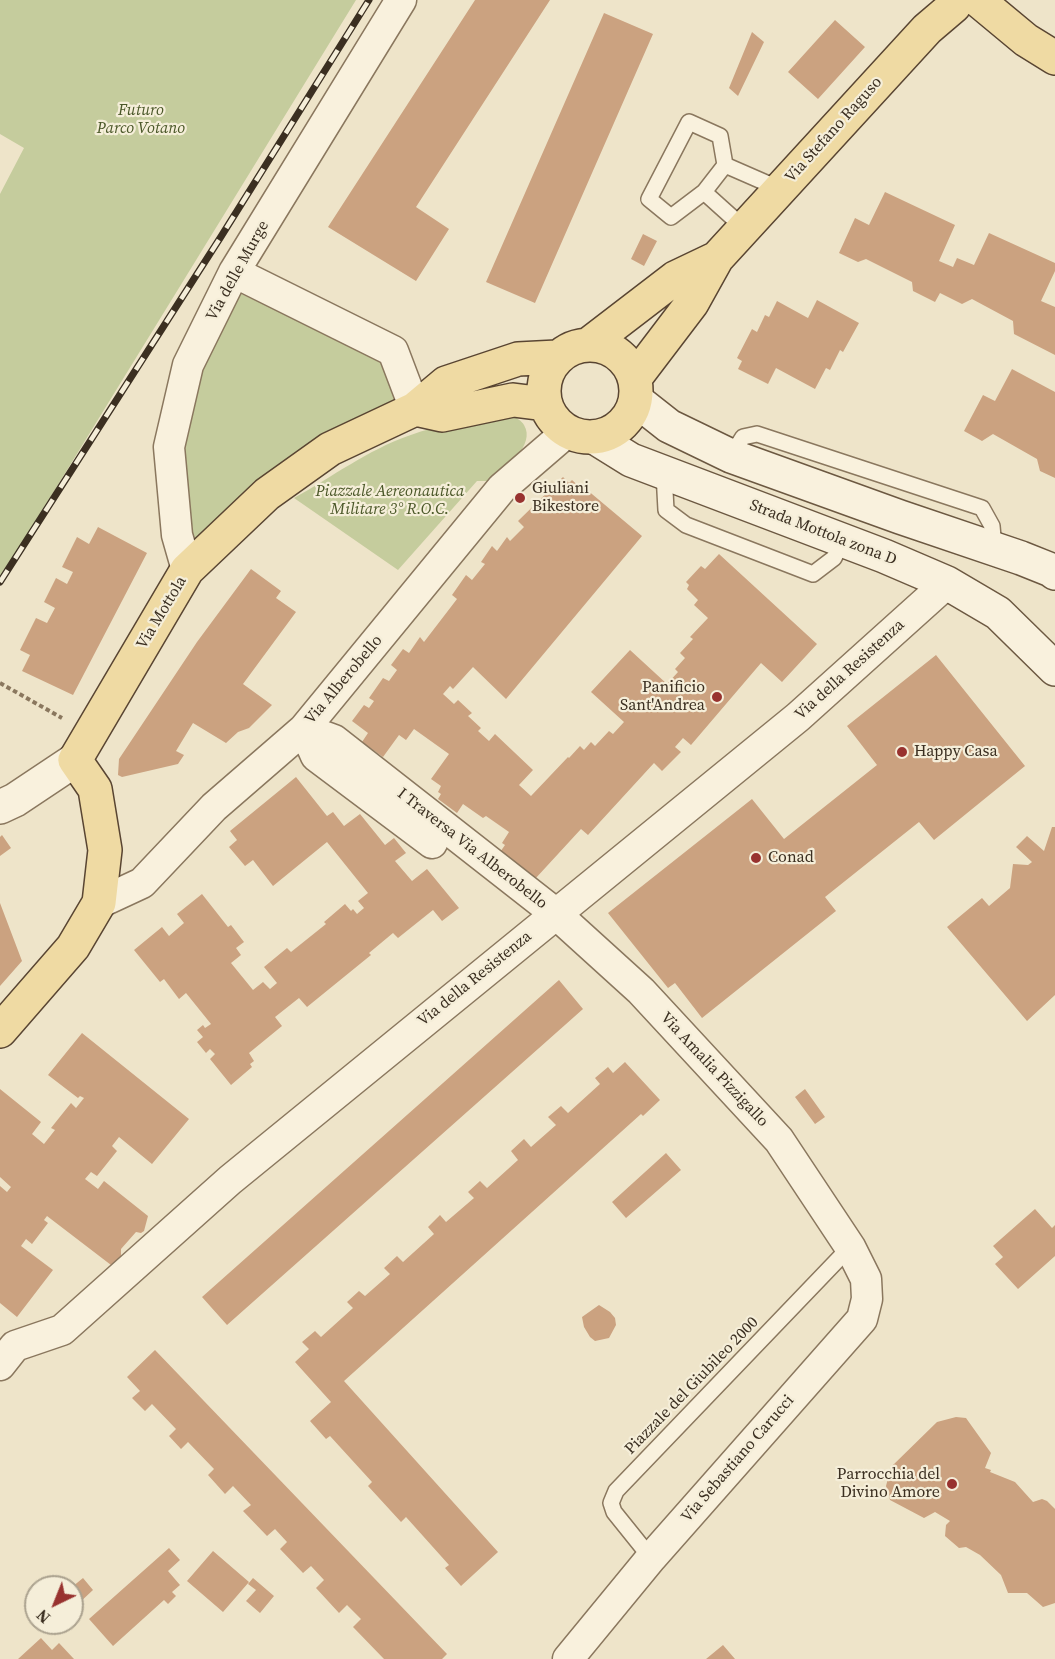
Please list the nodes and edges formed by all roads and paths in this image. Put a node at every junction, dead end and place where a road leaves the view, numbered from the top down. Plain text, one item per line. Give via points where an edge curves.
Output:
1 (401, 0) edge
2 (965, 2) edge
3 (1055, 58) edge
4 (725, 165) junction
5 (780, 189) junction
6 (704, 192) junction
7 (744, 228) junction
8 (717, 258) junction
9 (234, 272) junction
10 (589, 344) junction
11 (557, 357) junction
12 (635, 389) junction
13 (545, 404) junction
14 (415, 409) junction
15 (580, 434) junction
16 (187, 570) junction
17 (1055, 573) edge
18 (946, 583) junction
19 (1050, 655) edge
20 (0, 683) edge
21 (72, 723) dead end
22 (304, 729) junction
23 (75, 760) junction
24 (0, 807) edge
25 (99, 903) junction
26 (555, 914) junction
27 (0, 1031) edge
28 (850, 1247) junction
29 (5, 1348) edge
30 (651, 1558) junction
31 (568, 1659) edge

1 - 9 street, Via delle Murge
2 - 3 main road
2 - 5 main road, Via Stefano Raguso via 927,29
4 - 5 lane
4 - 6 lane
4 - 6 lane via 720,136 689,122 649,199 671,217
5 - 7 main road, Via Stefano Raguso
6 - 7 lane
7 - 8 main road, Via Stefano Raguso
8 - 10 main road via 675,278
8 - 12 main road
9 - 14 street via 393,351
9 - 16 street, Via delle Murge via 188,365 170,447 177,535
10 - 11 main road via 578,345
10 - 12 main road via 618,353 628,364
11 - 13 main road via 543,387
11 - 14 main road, Via Mottola via 518,359 446,383
12 - 15 main road via 631,414 621,426 608,434
12 - 17 main road via 669,426 731,456
13 - 14 main road via 513,400 442,415
13 - 15 main road via 550,415
14 - 16 main road, Via Mottola via 330,449 267,494
15 - 18 main road, Strada Mottola zona D via 631,460
15 - 22 street, Via Alberobello via 502,488
16 - 23 main road, Via Mottola
18 - 19 main road, Strada Mottola zona D via 998,613
18 - 26 street, Via della Resistenza via 798,717
20 - 21 path
22 - 25 street, Via Alberobello via 214,807 141,883
22 - 26 street, I Traversa Via Alberobello via 334,740
23 - 24 main road, Via Mottola
23 - 25 main road via 95,789 105,850
25 - 27 main road via 72,947
26 - 28 street, Via Amalia Pizzigallo via 641,991 779,1140
26 - 29 street, Via della Resistenza via 230,1180 62,1330
28 - 30 street, Via Sebastiano Carucci via 866,1279 862,1319
28 - 30 lane, Piazzale del Giubileo 2000 via 616,1491 611,1503 614,1512
30 - 31 street, Via Sebastiano Carucci

